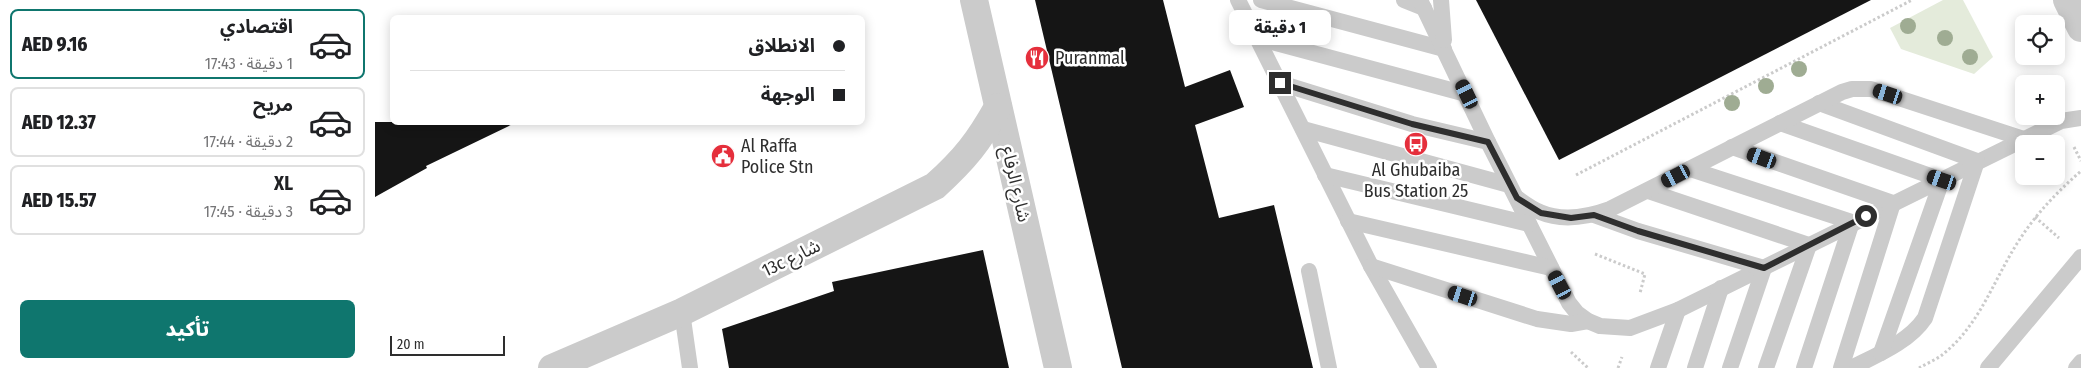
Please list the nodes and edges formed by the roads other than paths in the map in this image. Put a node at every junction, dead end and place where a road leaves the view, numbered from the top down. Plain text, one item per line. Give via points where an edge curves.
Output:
1 (974, 0) edge
2 (1238, 0) edge
3 (1261, 0) edge
4 (1405, 0) edge
5 (1441, 0) edge
6 (2067, 0) edge
7 (1422, 4) edge
8 (2081, 28) edge
9 (1257, 38) junction
10 (1444, 49) junction
11 (1280, 83) junction
12 (1467, 94) junction
13 (1819, 103) junction
14 (998, 107) junction
15 (2081, 118) edge
16 (1780, 123) junction
17 (1303, 129) junction
18 (2032, 135) edge
19 (2015, 136) edge
20 (1488, 142) junction
21 (2015, 143) edge
22 (1732, 147) junction
23 (1977, 161) junction
24 (1690, 169) junction
25 (1325, 175) junction
26 (1942, 180) junction
27 (1648, 190) junction
28 (1513, 191) junction
29 (1893, 203) junction
30 (1594, 215) junction
31 (1348, 221) junction
32 (1852, 222) junction
33 (1529, 224) junction
34 (1809, 245) junction
35 (2081, 257) edge
36 (1371, 266) junction
37 (1551, 268) junction
38 (1764, 268) junction
39 (1309, 271) dead end
40 (1721, 288) junction
41 (1678, 310) junction
42 (682, 312) junction
43 (1587, 321) junction
44 (1881, 353) junction
45 (2081, 362) edge
46 (551, 368) edge
47 (690, 368) edge
48 (1058, 368) edge
49 (1329, 368) edge
50 (1429, 368) edge
51 (1658, 368) edge
52 (1695, 368) edge
53 (1730, 368) edge
54 (1766, 368) edge
55 (1804, 368) edge
56 (1841, 368) edge
57 (1851, 368) edge
58 (1988, 368) edge
59 (2076, 368) edge

1 - 14 street, شارع الرفاع
2 - 9 lane
3 - 10 lane
4 - 7 lane
5 - 10 lane
6 - 8 street
7 - 10 lane
9 - 11 lane
9 - 12 lane
10 - 12 lane
11 - 17 lane
11 - 20 lane via 1412,124
12 - 20 lane
13 - 16 lane
13 - 19 lane via 1852,88 1871,88
13 - 23 lane
14 - 42 street, 13c شارع via 982,136 961,163 935,186
14 - 48 street, شارع الرفاع
15 - 18 lane via 2061,121
16 - 22 lane
16 - 26 lane
17 - 25 lane
17 - 28 lane
20 - 28 lane
21 - 23 lane
22 - 24 lane
22 - 29 lane
23 - 26 lane
23 - 44 lane via 1925,318 1913,333
24 - 27 lane
24 - 32 lane
25 - 31 lane
25 - 33 lane
26 - 29 lane
26 - 44 lane
27 - 30 lane
27 - 34 lane
28 - 30 lane via 1541,213 1571,218
28 - 33 lane
29 - 32 lane
29 - 56 lane
30 - 38 lane
31 - 36 lane
31 - 37 lane
32 - 34 lane
32 - 55 lane
33 - 37 lane
34 - 38 lane
34 - 54 lane
35 - 58 lane
36 - 43 lane via 1537,319 1571,324
36 - 50 lane
37 - 43 lane via 1569,303
38 - 40 lane
38 - 53 lane
39 - 49 lane
40 - 41 lane
40 - 52 lane
41 - 43 lane via 1630,328 1600,326
41 - 51 lane
42 - 46 street, 13c شارع
42 - 47 lane
44 - 57 lane
45 - 59 lane

